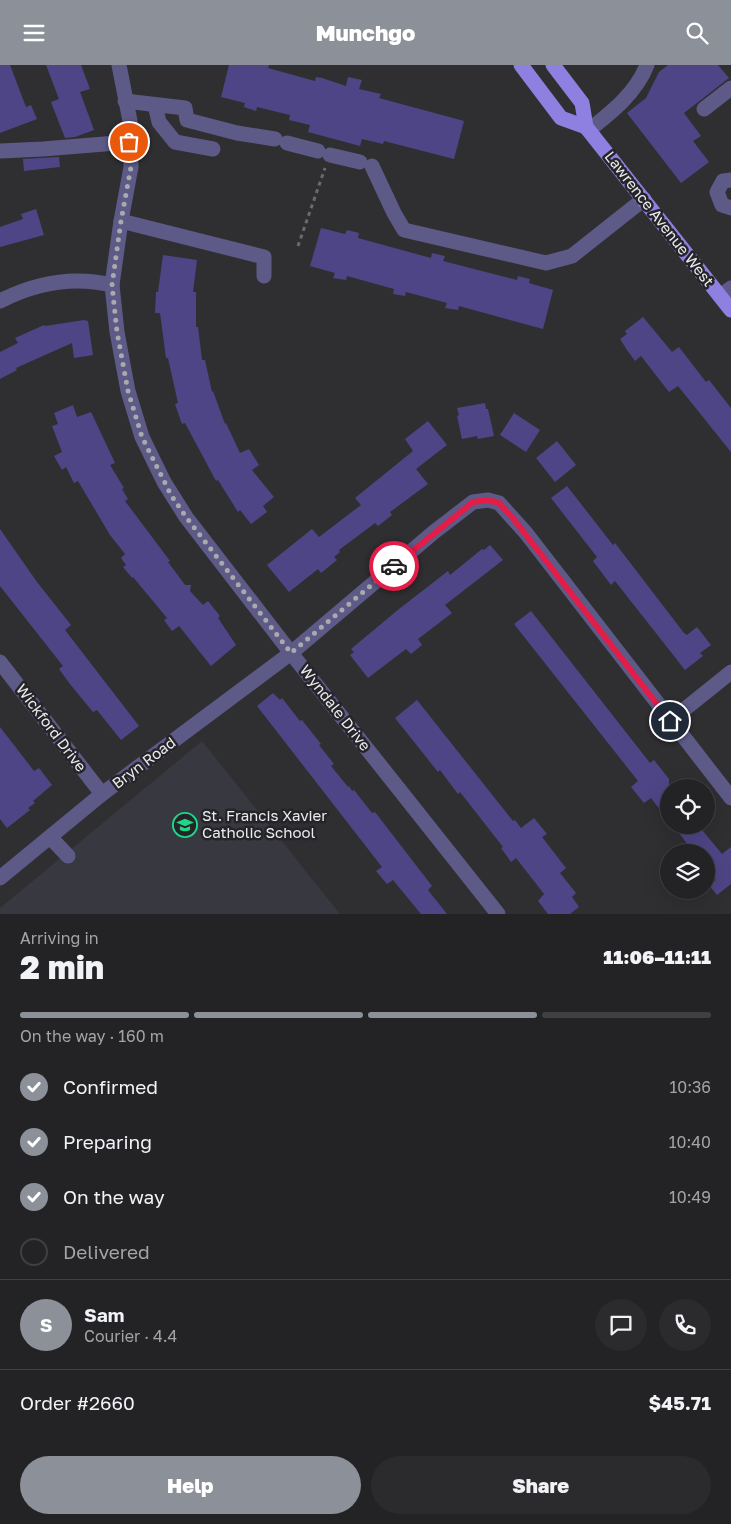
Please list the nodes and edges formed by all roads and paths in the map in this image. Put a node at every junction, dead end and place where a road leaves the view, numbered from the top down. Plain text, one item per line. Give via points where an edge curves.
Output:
1 (118, 65) edge
2 (521, 65) edge
3 (553, 65) edge
4 (647, 65) edge
5 (731, 88) edge
6 (125, 101) junction
7 (155, 105) junction
8 (704, 109) dead end
9 (588, 129) junction
10 (129, 142) junction
11 (213, 149) dead end
12 (0, 151) edge
13 (324, 153) junction
14 (731, 180) edge
15 (644, 199) junction
16 (731, 208) edge
17 (121, 221) junction
18 (298, 246) dead end
19 (264, 276) dead end
20 (112, 285) junction
21 (726, 292) edge
22 (0, 301) edge
23 (731, 310) edge
24 (291, 653) junction
25 (0, 662) edge
26 (731, 672) edge
27 (670, 721) junction
28 (102, 794) junction
29 (731, 798) edge
30 (50, 837) junction
31 (68, 856) dead end
32 (0, 878) edge
33 (498, 914) edge

1 - 6 street, Wyndale Drive
2 - 9 main road via 561,118
3 - 9 main road, Lawrence Avenue West via 582,103
4 - 9 street via 628,96
5 - 8 street
6 - 7 street
6 - 10 street, Wyndale Drive via 130,121
7 - 11 street via 159,122 176,142
7 - 13 street via 185,109 187,120
9 - 15 main road, Lawrence Avenue West
10 - 12 street
10 - 17 street, Wyndale Drive via 131,167
13 - 15 street via 366,164 404,229 546,263 572,256
13 - 18 path
14 - 16 street via 723,181 717,192 722,205
15 - 21 main road, Lawrence Avenue West
17 - 19 street via 264,257
17 - 20 street, Wyndale Drive
20 - 22 street via 68,281 20,291
20 - 24 street, Wyndale Drive via 128,391 149,454 186,517
21 - 23 main road, Lawrence Avenue West
24 - 27 street, Bryn Road via 434,532 473,502 488,500 499,503 526,533
24 - 28 street, Bryn Road
24 - 33 street, Wyndale Drive
25 - 28 street, Wickford Drive
26 - 27 street
27 - 29 street, Bryn Road
28 - 30 street, Bryn Road
30 - 31 street
30 - 32 street, Bryn Road

